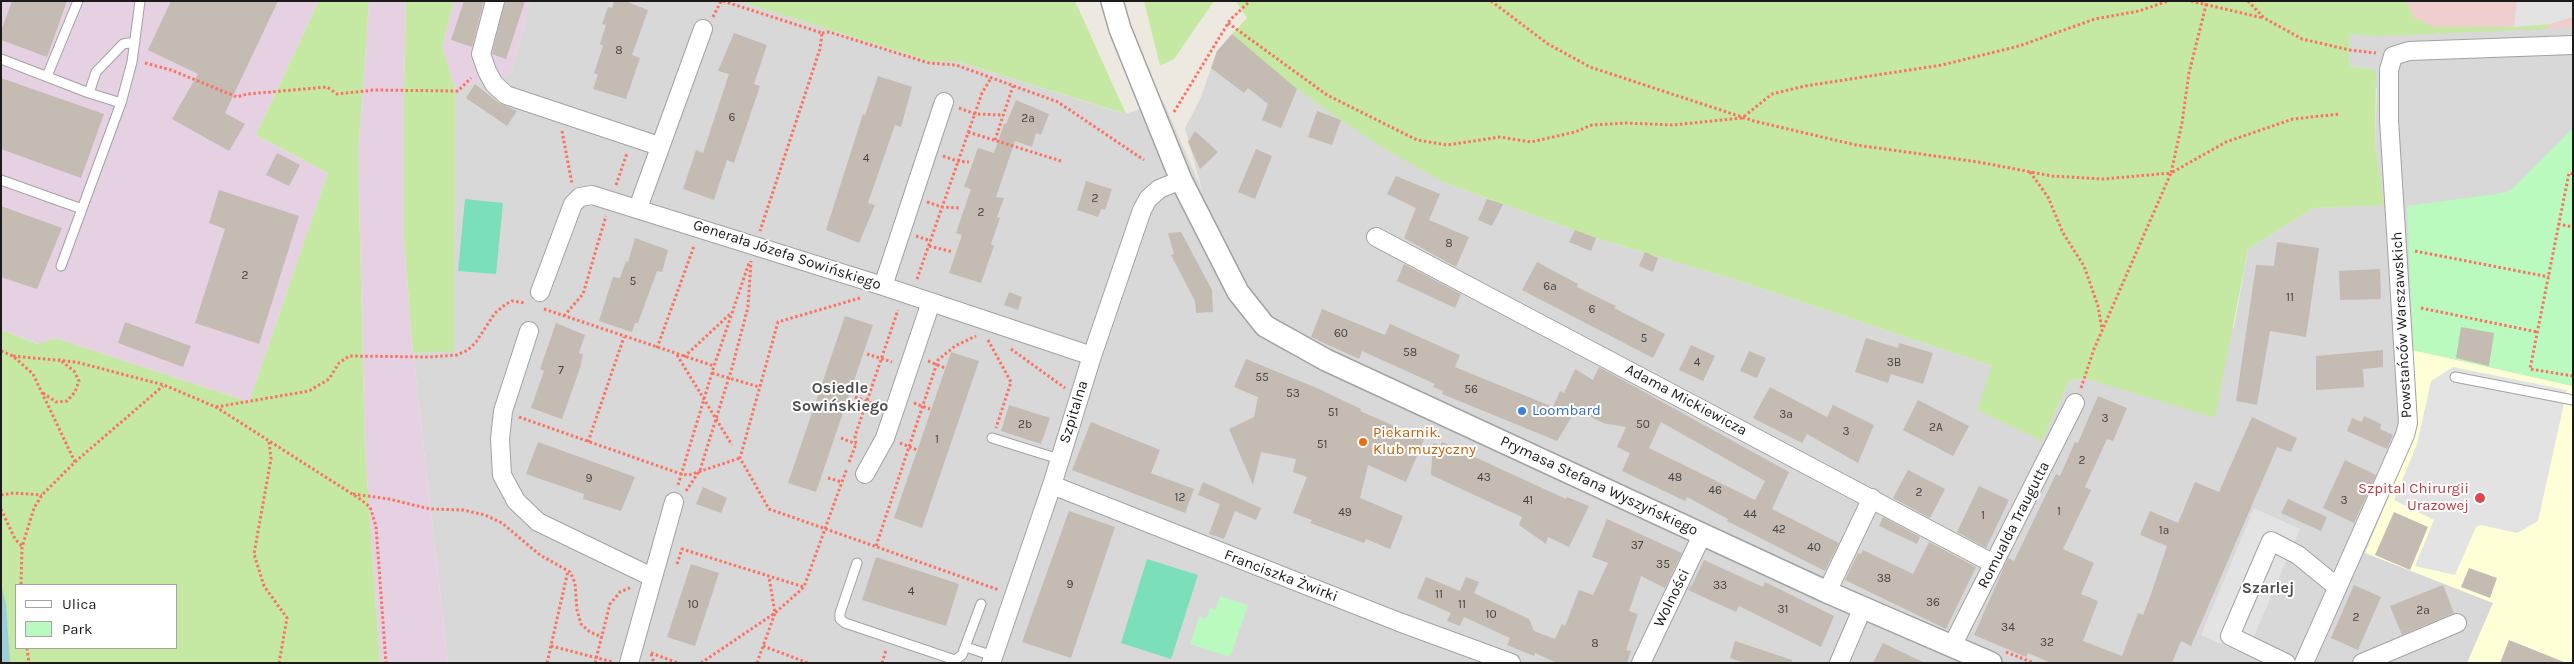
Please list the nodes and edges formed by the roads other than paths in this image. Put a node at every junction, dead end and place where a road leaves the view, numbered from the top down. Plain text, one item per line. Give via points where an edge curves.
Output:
1 (78, 1) edge
2 (140, 1) edge
3 (495, 1) edge
4 (1112, 1) edge
5 (703, 29) dead end
6 (134, 42) junction
7 (2573, 45) edge
8 (1, 59) edge
9 (47, 76) junction
10 (89, 93) junction
11 (944, 102) road end
12 (121, 103) junction
13 (659, 146) junction
14 (1, 180) edge
15 (1181, 180) junction
16 (638, 208) junction
17 (82, 209) junction
18 (1376, 238) dead end
19 (61, 266) dead end
20 (883, 286) junction
21 (535, 301) road end
22 (931, 302) junction
23 (529, 331) dead end
24 (1092, 356) junction
25 (2455, 377) dead end
26 (2573, 400) edge
27 (2075, 403) road end
28 (992, 438) road end
29 (1060, 459) junction
30 (864, 474) dead end
31 (1052, 485) junction
32 (1872, 498) junction
33 (674, 502) road end
34 (1703, 533) junction
35 (857, 563) dead end
36 (1994, 564) junction
37 (652, 577) junction
38 (2338, 587) junction
39 (1828, 592) junction
40 (981, 604) dead end
41 (1863, 607) junction
42 (2457, 623) dead end
43 (1952, 646) junction
44 (966, 647) junction
45 (631, 656) edge
46 (992, 660) edge
47 (1511, 663) edge
48 (1641, 663) edge
49 (1839, 663) edge
50 (1991, 663) edge
51 (2286, 663) edge
52 (2304, 663) edge
53 (2362, 663) edge

1 - 9 lane
2 - 6 lane
3 - 13 street via 481,54 494,84 506,95
4 - 15 street, Prymasa Stefana Wyszyńskiego via 1120,29
5 - 13 street
6 - 10 lane via 123,44 96,72
6 - 12 lane
7 - 38 street, Powstańców Warszawskich via 2409,51 2393,56 2389,70 2389,120 2408,423
8 - 9 lane
9 - 10 lane
10 - 12 lane
11 - 20 street
12 - 17 lane
13 - 16 street
14 - 17 lane
15 - 24 street, Szpitalna via 1159,189 1142,210
15 - 34 street, Prymasa Stefana Wyszyńskiego via 1238,292 1265,326 1326,360
16 - 20 street, Generała Józefa Sowińskiego via 753,252
16 - 21 street, Generała Józefa Sowińskiego via 609,207 592,195 580,197 573,204
17 - 19 lane
18 - 32 street, Adama Mickiewicza
20 - 22 street, Generała Józefa Sowińskiego via 906,302
22 - 24 street, Generała Józefa Sowińskiego
22 - 30 street via 885,438
23 - 37 street via 502,411 502,475 516,502 538,522
24 - 29 street, Szpitalna
25 - 26 lane
27 - 36 street, Romualda Traugutta
28 - 29 lane
29 - 31 street, Szpitalna
31 - 46 street, Szpitalna
31 - 47 street, Franciszka Żwirki
32 - 36 street, Adama Mickiewicza
32 - 39 street
33 - 37 street
34 - 39 street, Prymasa Stefana Wyszyńskiego
34 - 48 street, Wolności
35 - 44 lane via 840,613 840,619 845,623 955,660 960,659
36 - 43 street, Romualda Traugutta
37 - 45 street
38 - 51 street via 2298,555 2271,541 2230,636
38 - 52 street, Powstańców Warszawskich
39 - 41 street, Prymasa Stefana Wyszyńskiego
40 - 44 lane
41 - 43 street, Prymasa Stefana Wyszyńskiego
41 - 49 street
42 - 53 street
43 - 50 street, Prymasa Stefana Wyszyńskiego
44 - 46 lane

